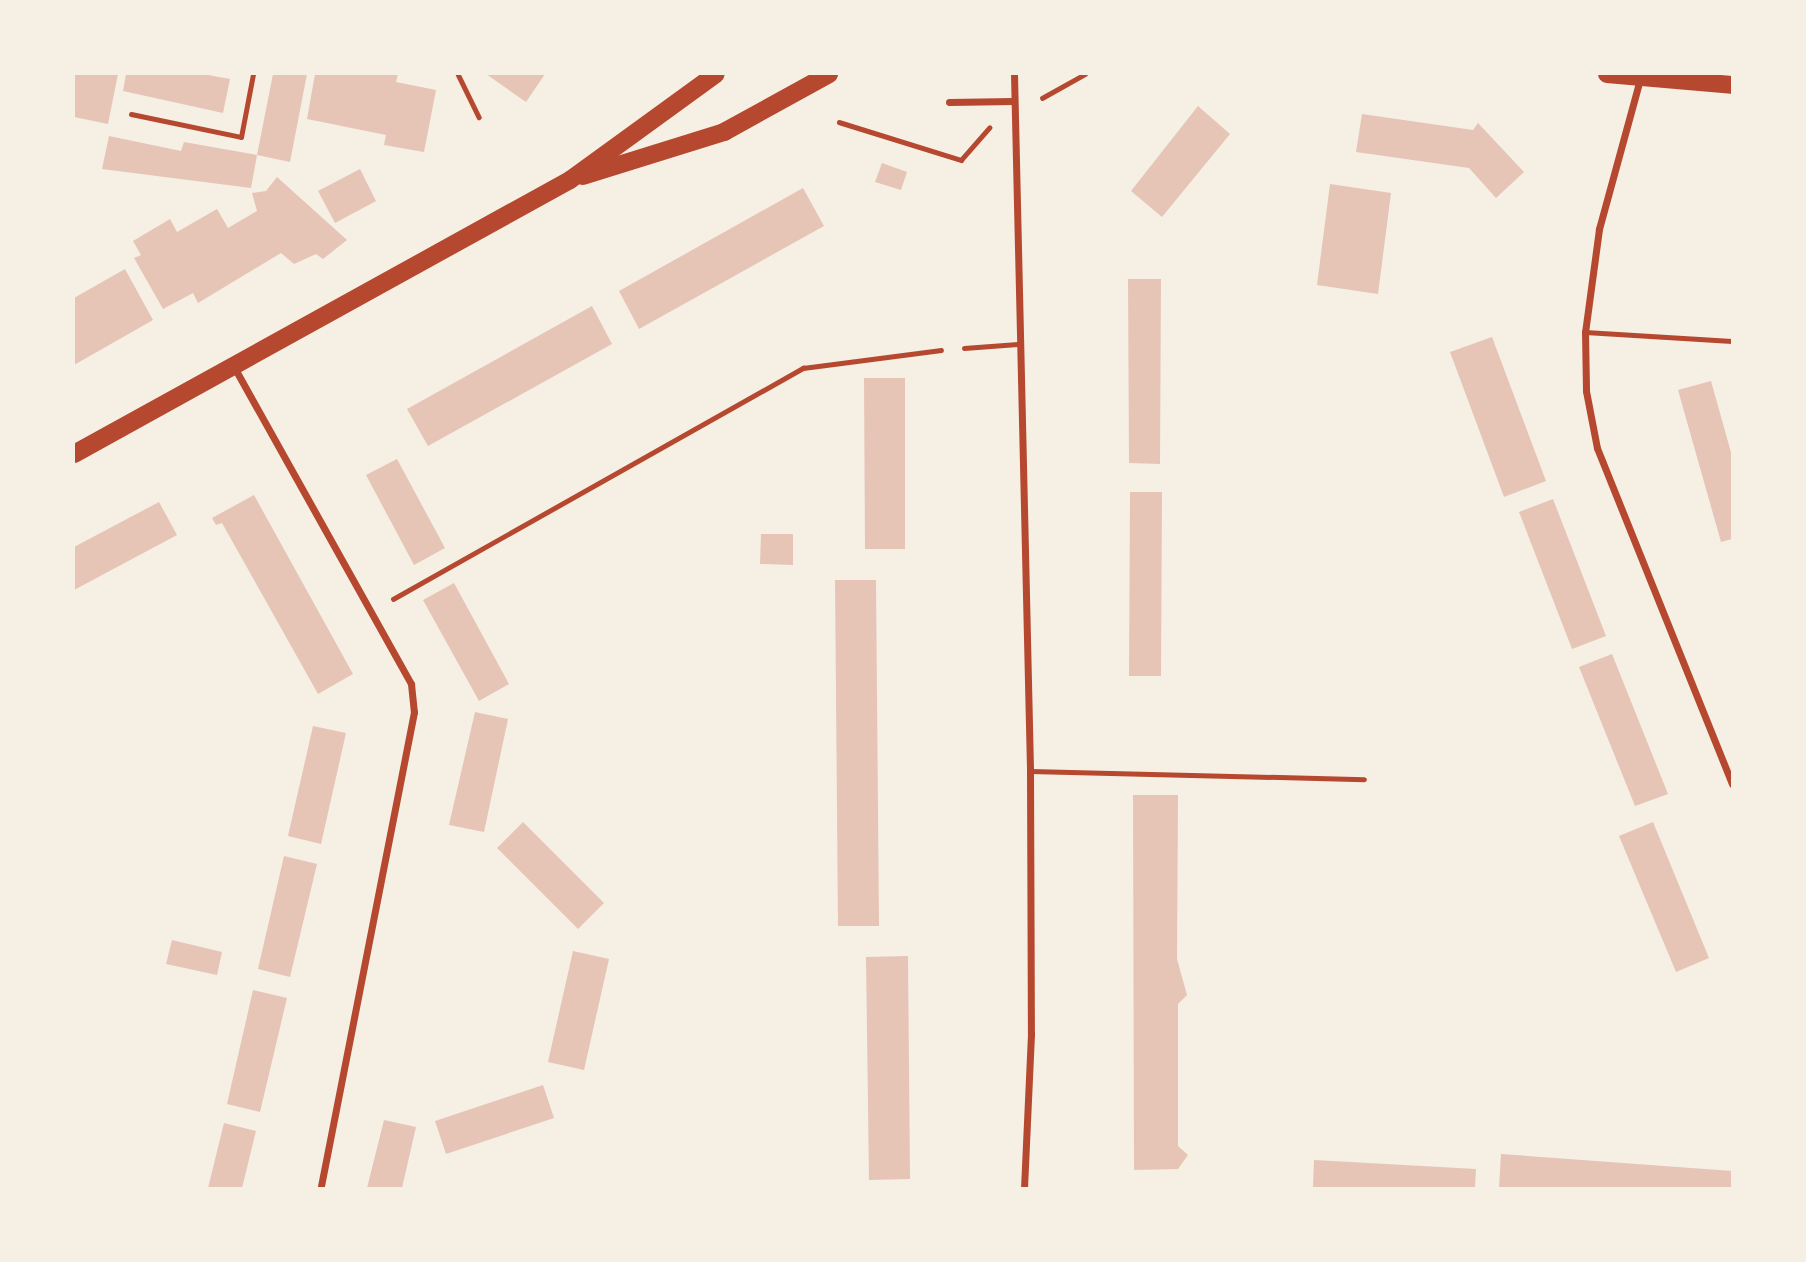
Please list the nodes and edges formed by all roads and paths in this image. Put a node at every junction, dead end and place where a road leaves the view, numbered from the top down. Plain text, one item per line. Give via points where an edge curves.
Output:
1 (253, 74) edge
2 (458, 74) edge
3 (716, 74) edge
4 (829, 74) edge
5 (1014, 74) edge
6 (1078, 74) edge
7 (1085, 74) edge
8 (1607, 74) edge
9 (1640, 78) junction
10 (699, 79) edge
11 (1077, 82) junction
12 (1732, 85) edge
13 (1013, 101) junction
14 (949, 102) dead end
15 (131, 114) dead end
16 (479, 117) dead end
17 (839, 122) dead end
18 (570, 180) junction
19 (1585, 332) junction
20 (1732, 341) edge
21 (1019, 344) junction
22 (964, 348) joint
23 (234, 367) junction
24 (74, 454) edge
25 (370, 612) junction
26 (1030, 771) junction
27 (1364, 779) dead end
28 (1732, 784) edge
29 (320, 1188) edge
30 (1024, 1188) edge

1 - 15 lane via 241,137
2 - 16 path
3 - 10 main road
4 - 18 main road via 724,132
5 - 13 street
6 - 11 path
7 - 11 path
8 - 9 main road
9 - 12 main road
9 - 19 street via 1599,229
10 - 18 main road
11 - 13 path via 1038,100
13 - 14 street
13 - 17 path via 961,160
13 - 21 street
18 - 23 main road
19 - 20 lane
19 - 28 street via 1586,391 1597,448
21 - 22 lane
21 - 26 street
22 - 25 path via 803,368
23 - 24 main road
23 - 25 street
25 - 29 street via 411,684 414,712
26 - 27 lane
26 - 30 street via 1031,1034

